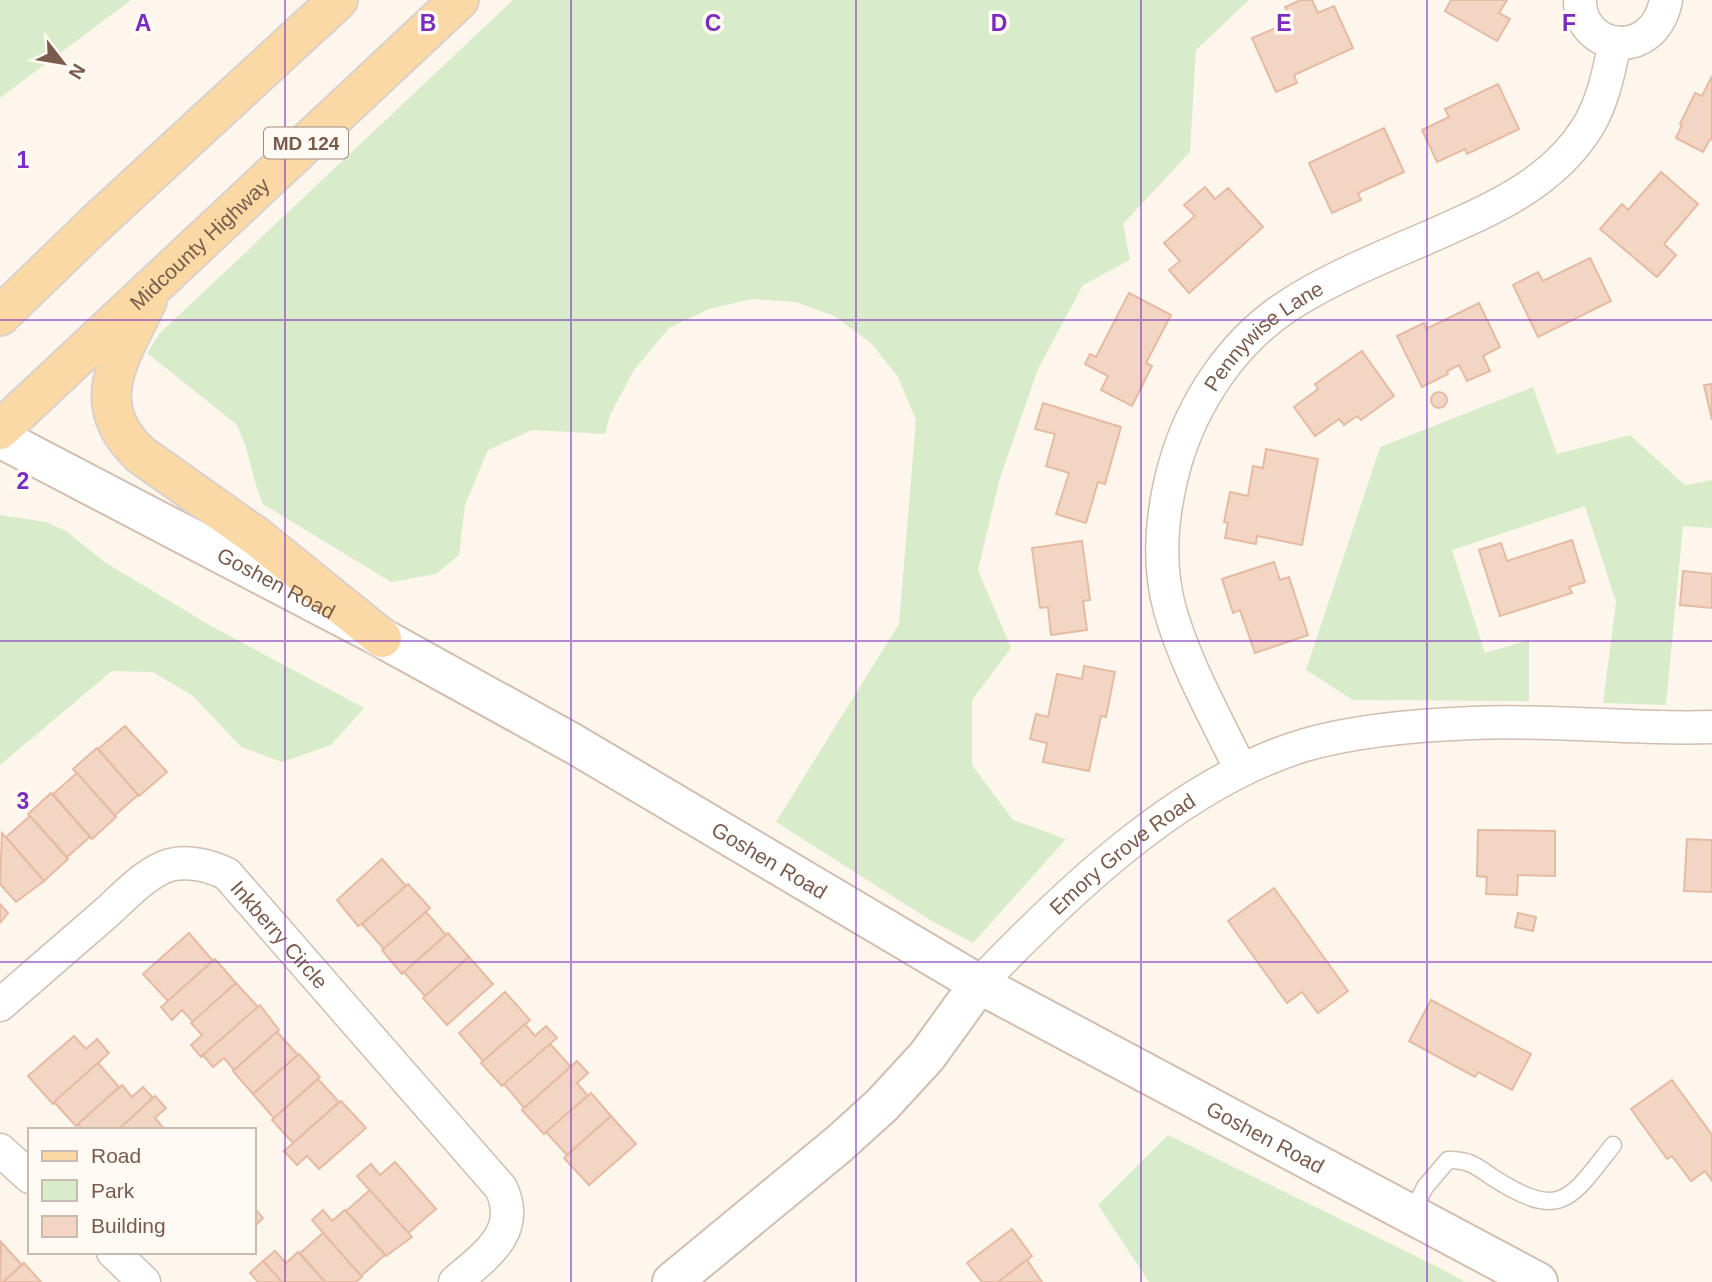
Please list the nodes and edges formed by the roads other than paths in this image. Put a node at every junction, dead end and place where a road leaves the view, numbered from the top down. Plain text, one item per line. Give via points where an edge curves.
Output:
1 (338, 0) edge
2 (459, 0) edge
3 (1580, 0) edge
4 (1666, 0) edge
5 (1615, 43) junction
6 (154, 286) junction
7 (0, 316) edge
8 (0, 430) edge
9 (0, 438) edge
10 (382, 638) junction
11 (1712, 727) edge
12 (1241, 770) junction
13 (979, 984) junction
14 (0, 1005) edge
15 (1613, 1145) dead end
16 (0, 1150) edge
17 (28, 1175) edge
18 (1412, 1213) junction
19 (115, 1254) edge
20 (144, 1282) edge
21 (455, 1282) edge
22 (672, 1282) edge
23 (1538, 1282) edge

1 - 7 main road
2 - 6 main road, Midcounty Highway / MD 124
3 - 5 street via 1583,19 1591,30
4 - 5 street via 1656,28 1644,37
5 - 12 street, Pennywise Lane via 1601,101 1556,165 1495,208 1287,306 1261,325 1227,362 1192,417 1168,490 1165,586 1188,658
6 - 8 main road, Midcounty Highway / MD 124
6 - 10 main road via 112,379 111,399 125,441 257,537
9 - 10 street, Goshen Road
10 - 13 street, Goshen Road via 595,756
11 - 12 street, Emory Grove Road via 1476,723 1394,728 1306,745
12 - 13 street, Emory Grove Road via 1128,846 1058,906
13 - 18 street, Goshen Road
13 - 22 street, Emory Grove Road via 927,1056 882,1105
14 - 21 street, Inkberry Circle via 168,865 180,863 227,874 504,1194 504,1231 495,1246
15 - 18 lane via 1578,1190 1560,1201 1541,1200 1511,1189 1467,1160 1448,1160 1425,1187
16 - 17 street
18 - 23 street, Goshen Road
19 - 20 street

